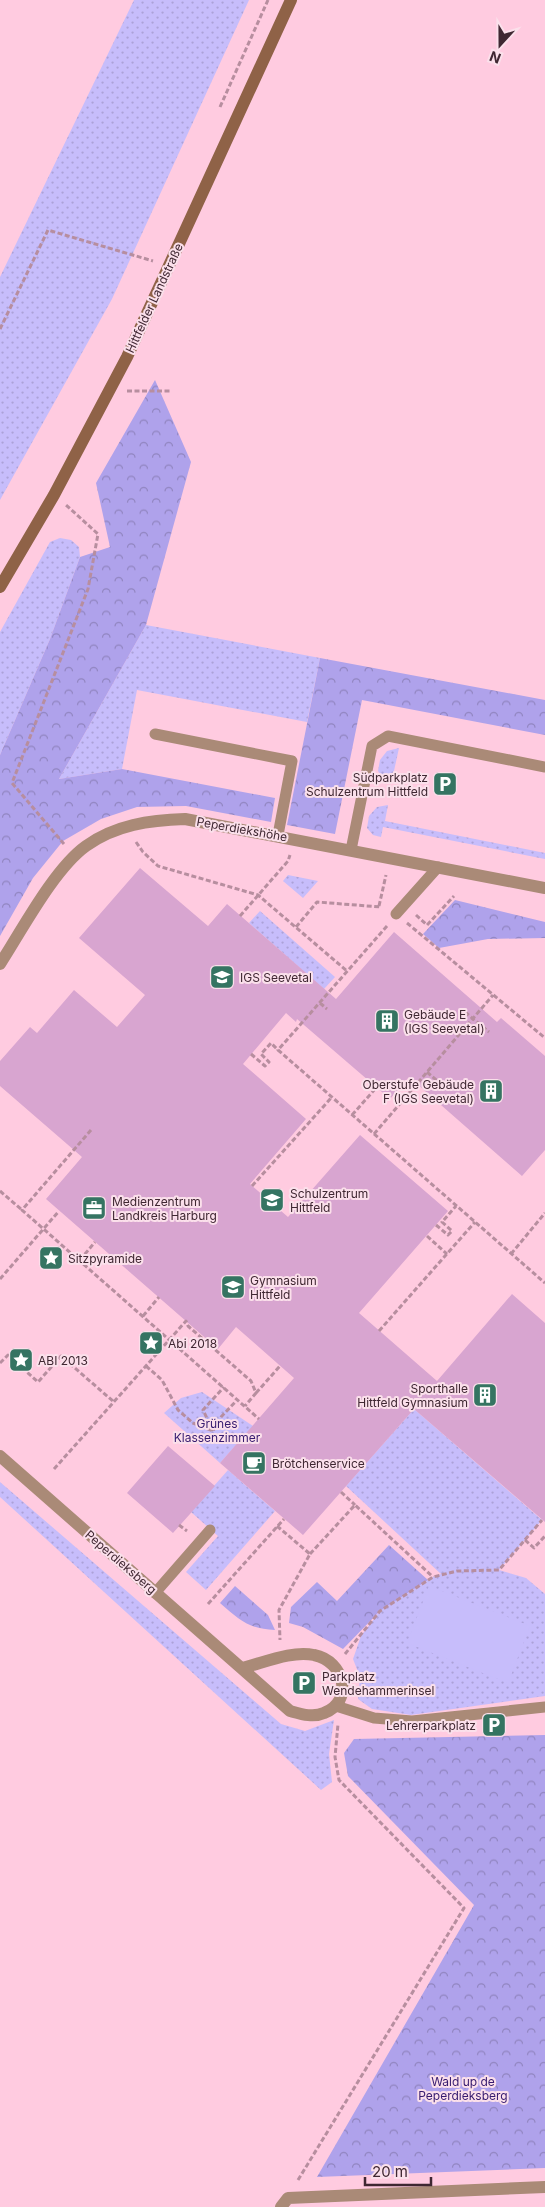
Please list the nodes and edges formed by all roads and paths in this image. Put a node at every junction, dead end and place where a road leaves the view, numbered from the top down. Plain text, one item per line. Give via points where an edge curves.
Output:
1 (268, 0) edge
2 (291, 0) edge
3 (220, 108) dead end
4 (156, 252) dead end
5 (152, 260) junction
6 (169, 266) junction
7 (148, 269) dead end
8 (0, 329) edge
9 (171, 391) dead end
10 (109, 392) junction
11 (54, 495) junction
12 (0, 587) edge
13 (155, 734) dead end
14 (545, 767) edge
15 (126, 827) junction
16 (278, 835) junction
17 (351, 850) junction
18 (74, 855) junction
19 (288, 861) dead end
20 (438, 867) junction
21 (384, 883) dead end
22 (545, 888) edge
23 (258, 895) junction
24 (454, 896) dead end
25 (405, 905) junction
26 (379, 906) junction
27 (396, 914) junction
28 (240, 916) dead end
29 (296, 927) junction
30 (0, 964) edge
31 (347, 971) junction
32 (493, 995) junction
33 (320, 1003) junction
34 (327, 1009) dead end
35 (465, 1012) dead end
36 (301, 1015) dead end
37 (473, 1018) junction
38 (305, 1019) junction
39 (489, 1032) dead end
40 (545, 1038) edge
41 (278, 1050) junction
42 (251, 1054) dead end
43 (427, 1072) junction
44 (442, 1085) dead end
45 (376, 1088) dead end
46 (332, 1097) junction
47 (352, 1115) junction
48 (91, 1130) dead end
49 (374, 1134) junction
50 (252, 1186) dead end
51 (0, 1191) edge
52 (456, 1206) junction
53 (22, 1210) junction
54 (59, 1211) dead end
55 (545, 1214) edge
56 (475, 1222) junction
57 (436, 1225) dead end
58 (44, 1229) junction
59 (427, 1236) dead end
60 (96, 1242) dead end
61 (447, 1254) junction
62 (511, 1254) junction
63 (80, 1260) junction
64 (0, 1279) edge
65 (545, 1283) edge
66 (159, 1297) dead end
67 (143, 1316) junction
68 (379, 1331) dead end
69 (170, 1339) junction
70 (0, 1364) edge
71 (146, 1366) junction
72 (280, 1366) dead end
73 (224, 1387) junction
74 (256, 1393) junction
75 (238, 1399) junction
76 (114, 1402) junction
77 (245, 1406) junction
78 (259, 1419) dead end
79 (213, 1431) junction
80 (0, 1456) edge
81 (54, 1470) dead end
82 (341, 1492) dead end
83 (355, 1505) junction
84 (284, 1518) dead end
85 (542, 1520) dead end
86 (277, 1526) junction
87 (210, 1530) dead end
88 (545, 1536) edge
89 (525, 1540) junction
90 (310, 1554) junction
91 (433, 1577) junction
92 (155, 1593) junction
93 (208, 1604) dead end
94 (280, 1642) dead end
95 (344, 1654) dead end
96 (242, 1668) junction
97 (336, 1706) junction
98 (545, 1707) edge
99 (545, 2187) edge
100 (285, 2202) edge

1 - 3 path
2 - 6 main road, Hittfelder Landstraße
4 - 5 path
5 - 6 path
5 - 7 path
5 - 8 path via 48,230
6 - 10 main road, Hittfelder Landstraße
9 - 10 path
10 - 11 main road, Hittfelder Landstraße
11 - 12 main road, Hittfelder Landstraße
11 - 18 path via 98,534 88,589 12,783
13 - 16 lane via 292,761
14 - 17 lane via 388,736 372,746
15 - 16 street, Peperdiekshöhe via 153,820 185,819
15 - 18 street, Peperdiekshöhe via 87,845
15 - 23 path via 143,852 158,866
16 - 17 street, Peperdiekshöhe
17 - 20 street, Peperdiekshöhe
18 - 30 street, Peperdiekshöhe via 56,876
19 - 23 path
20 - 22 street, Peperdiekshöhe
20 - 25 lane
21 - 26 path
23 - 28 path
23 - 29 path
24 - 25 path via 427,924
25 - 27 lane
26 - 27 path
26 - 29 path via 317,902
27 - 31 path
27 - 32 path
29 - 31 path
31 - 33 path
32 - 37 path
32 - 40 path
33 - 34 path
33 - 38 path
35 - 37 path
36 - 38 path
37 - 39 path
37 - 43 path
38 - 41 path
41 - 42 path via 271,1043 261,1054 269,1062 265,1066
41 - 46 path
43 - 44 path
43 - 49 path
45 - 47 path
46 - 47 path
46 - 50 path
47 - 49 path
48 - 53 path
49 - 52 path
51 - 53 path
52 - 56 path
52 - 57 path via 442,1222 452,1231 448,1235
53 - 58 path
54 - 58 path
55 - 62 path
56 - 61 path
56 - 62 path
58 - 63 path
58 - 64 path
59 - 61 path
60 - 63 path
61 - 68 path
62 - 65 path
63 - 67 path
66 - 67 path
67 - 69 path
69 - 71 path
69 - 73 path
69 - 74 path via 186,1321 251,1380
70 - 76 path via 8,1355 38,1382 60,1356
71 - 76 path
71 - 79 path via 162,1380 178,1410 193,1423
72 - 74 path
73 - 75 path
73 - 79 path via 203,1410
74 - 77 path
75 - 77 path
75 - 79 path
76 - 81 path
77 - 78 path
80 - 92 street, Peperdieksberg
82 - 83 path
83 - 90 path
83 - 91 path
84 - 86 path
85 - 89 path
86 - 90 path
86 - 93 path
87 - 92 lane
88 - 89 path via 534,1548
89 - 91 path via 499,1570 457,1571
90 - 94 path via 279,1610
91 - 95 path via 380,1611
92 - 96 street, Peperdieksberg
96 - 97 street, Peperdieksberg via 290,1711 323,1714
96 - 97 street via 291,1655 313,1654 326,1659 340,1672 342,1684
97 - 98 lane via 374,1718 412,1721
97 - 100 path via 339,1732 335,1756 339,1780 464,1908
99 - 100 street

